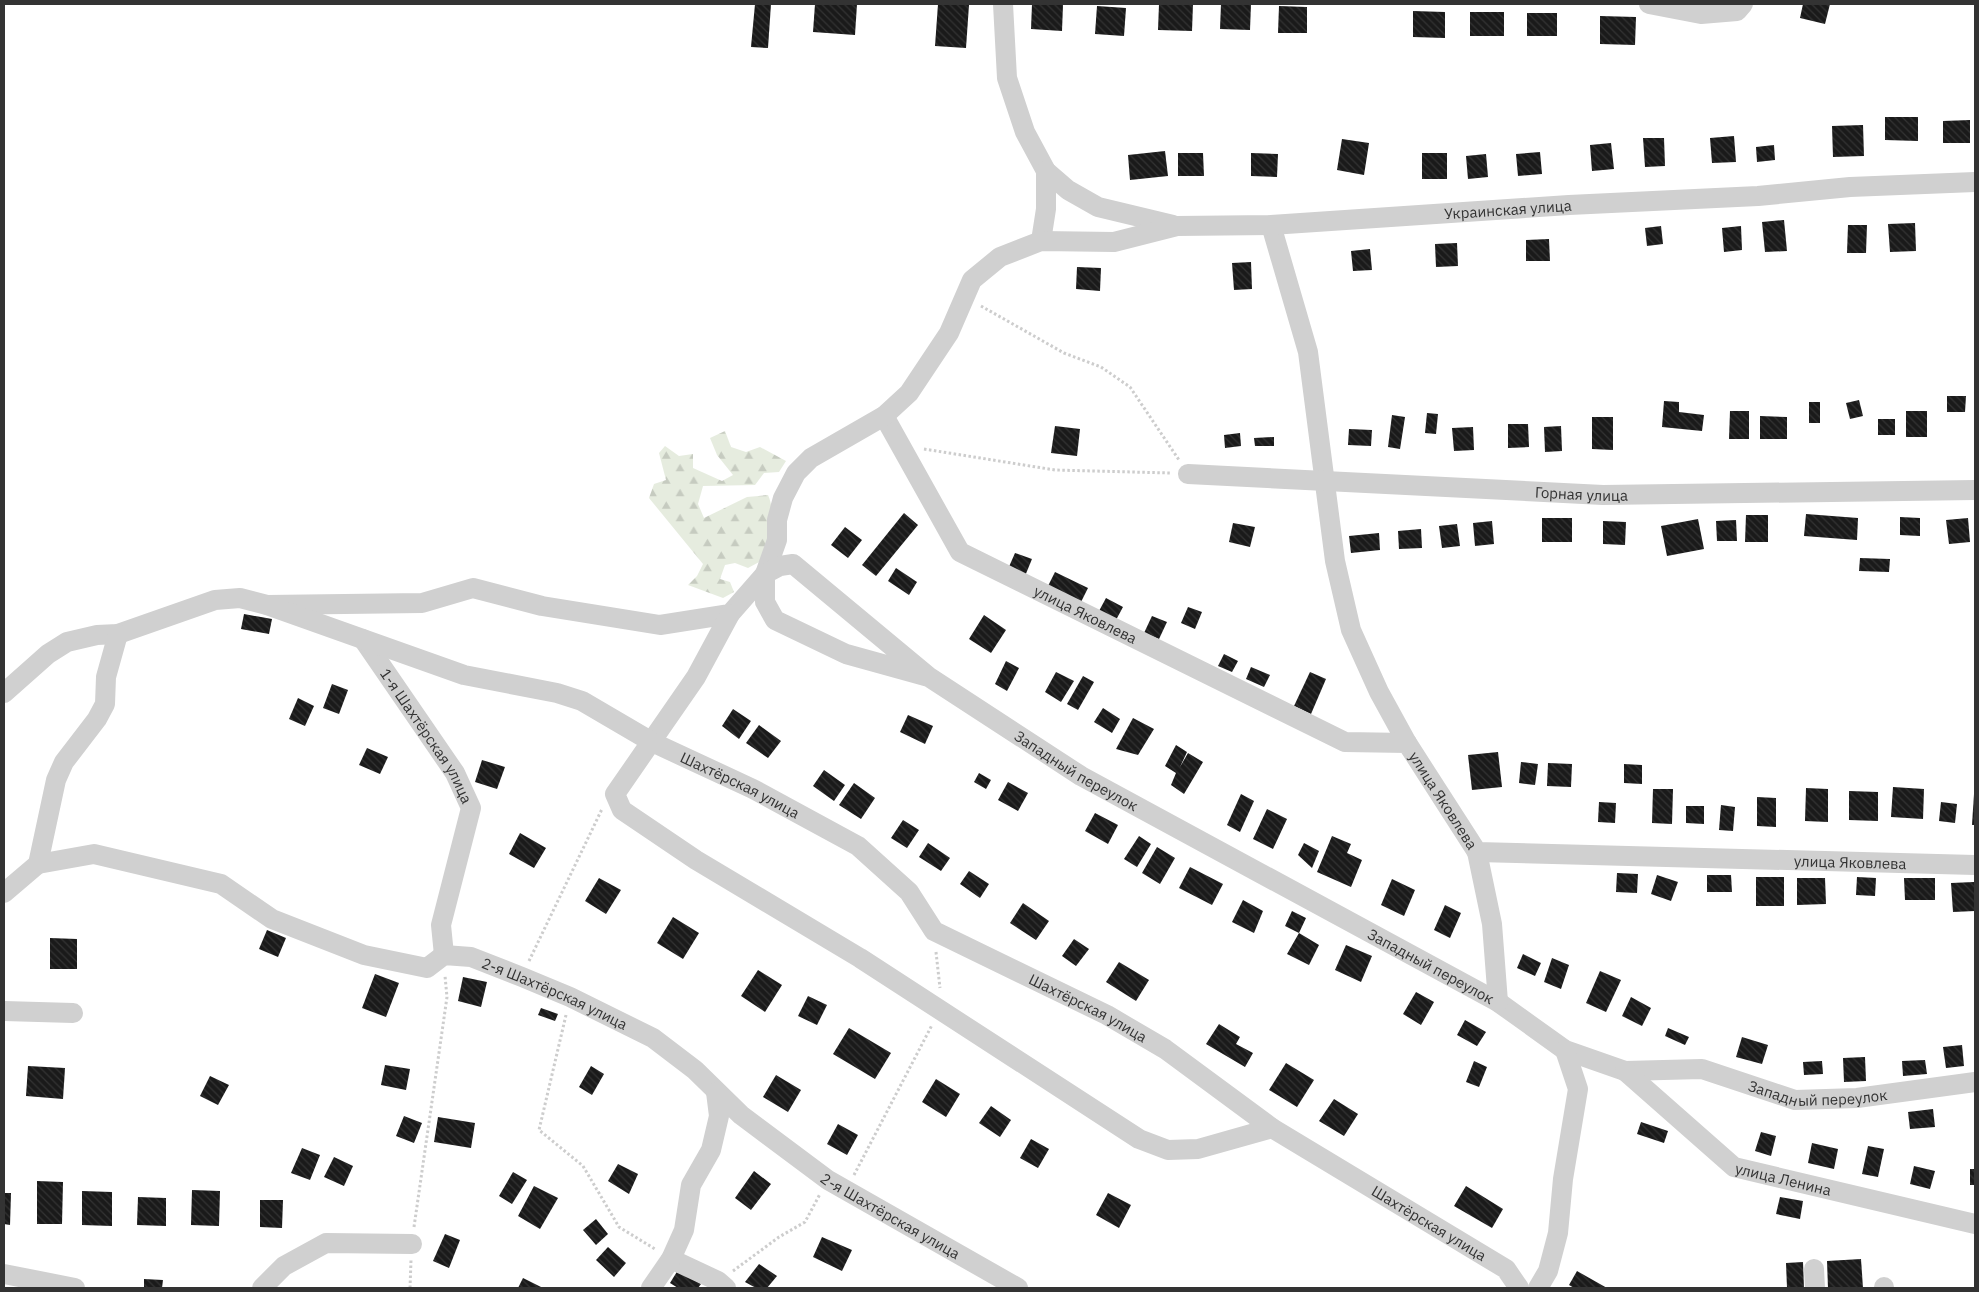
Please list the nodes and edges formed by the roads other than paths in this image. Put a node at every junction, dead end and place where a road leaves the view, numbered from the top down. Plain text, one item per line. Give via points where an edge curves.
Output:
1 (1650, 4) edge
2 (1005, 5) edge
3 (1740, 8) edge
4 (1046, 171) junction
5 (1975, 182) edge
6 (1271, 225) junction
7 (1177, 226) junction
8 (1041, 241) junction
9 (884, 416) junction
10 (1188, 474) road end
11 (1323, 481) junction
12 (1975, 490) edge
13 (777, 540) junction
14 (793, 564) junction
15 (765, 574) junction
16 (267, 605) junction
17 (730, 614) junction
18 (118, 634) junction
19 (363, 639) junction
20 (929, 677) junction
21 (4, 693) edge
22 (652, 742) junction
23 (1407, 743) junction
24 (1477, 852) junction
25 (38, 864) junction
26 (1975, 865) edge
27 (4, 893) edge
28 (444, 955) junction
29 (1498, 1002) junction
30 (4, 1010) edge
31 (73, 1013) dead end
32 (1565, 1050) junction
33 (1624, 1071) junction
34 (1975, 1082) edge
35 (716, 1092) junction
36 (1272, 1128) junction
37 (1975, 1224) edge
38 (412, 1244) road end
39 (671, 1259) junction
40 (4, 1274) edge
41 (722, 1285) edge
42 (75, 1288) edge
43 (262, 1288) edge
44 (651, 1288) edge
45 (1018, 1288) edge
46 (1519, 1288) edge
47 (1538, 1288) edge

1 - 3 street via 1701,14
2 - 4 street via 1007,78 1025,132
4 - 7 street via 1068,190 1098,207
4 - 8 street via 1046,209
5 - 6 street, Украинская улица via 1850,187 1758,196
6 - 7 street, Украинская улица
6 - 11 street via 1308,352
7 - 8 street, Украинская улица via 1114,242
8 - 9 street via 1000,257 972,280 949,333 922,377
9 - 13 street via 811,458 796,473 783,498 777,520
9 - 23 street, улица Яковлева via 960,552 1345,742
10 - 11 street, Горная улица
11 - 12 street, Горная улица via 1603,494
11 - 23 street via 1335,561 1351,630
13 - 14 street, Западный переулок
13 - 15 street
14 - 15 street
14 - 20 street, Западный переулок
15 - 17 street
15 - 20 street, Западный переулок via 765,602 775,620 846,654
16 - 17 street via 422,604 473,588 542,606 660,625
16 - 18 street, 1-я Шахтёрская улица via 240,598 215,600
16 - 19 street, 1-я Шахтёрская улица
17 - 22 street via 696,677
18 - 21 street, 1-я Шахтёрская улица via 67,642 48,654
18 - 25 street via 106,677 105,704 64,762 56,780
19 - 22 street, 1-я Шахтёрская улица via 464,675 582,701
19 - 28 street, 1-я Шахтёрская улица via 455,773 471,808 441,925
20 - 29 street, Западный переулок via 1081,776
22 - 36 street, Шахтёрская улица via 753,789 858,846 909,892 934,931 1107,1015 1166,1049
22 - 36 street via 615,794 622,810 696,860 860,958 1139,1139 1168,1150 1198,1149
23 - 24 street, улица Яковлева
24 - 26 street, улица Яковлева
24 - 29 street via 1492,924
25 - 27 street
25 - 28 street via 94,854 221,884 272,919 364,955 427,968
28 - 35 street, 2-я Шахтёрская улица via 471,957 570,996 653,1038 695,1070
29 - 32 street, Западный переулок
30 - 31 street
32 - 33 street, Западный переулок
32 - 47 street via 1578,1089 1558,1233 1548,1271
33 - 34 street, Западный переулок via 1702,1069 1795,1100 1857,1098
33 - 37 street, улица Ленина via 1734,1167
35 - 39 street via 719,1116 711,1150 691,1184 684,1230
35 - 45 street, 2-я Шахтёрская улица via 741,1115 828,1180
36 - 46 street, Шахтёрская улица via 1506,1269
38 - 43 street via 326,1243 284,1266
39 - 41 street
39 - 44 street
40 - 42 street

